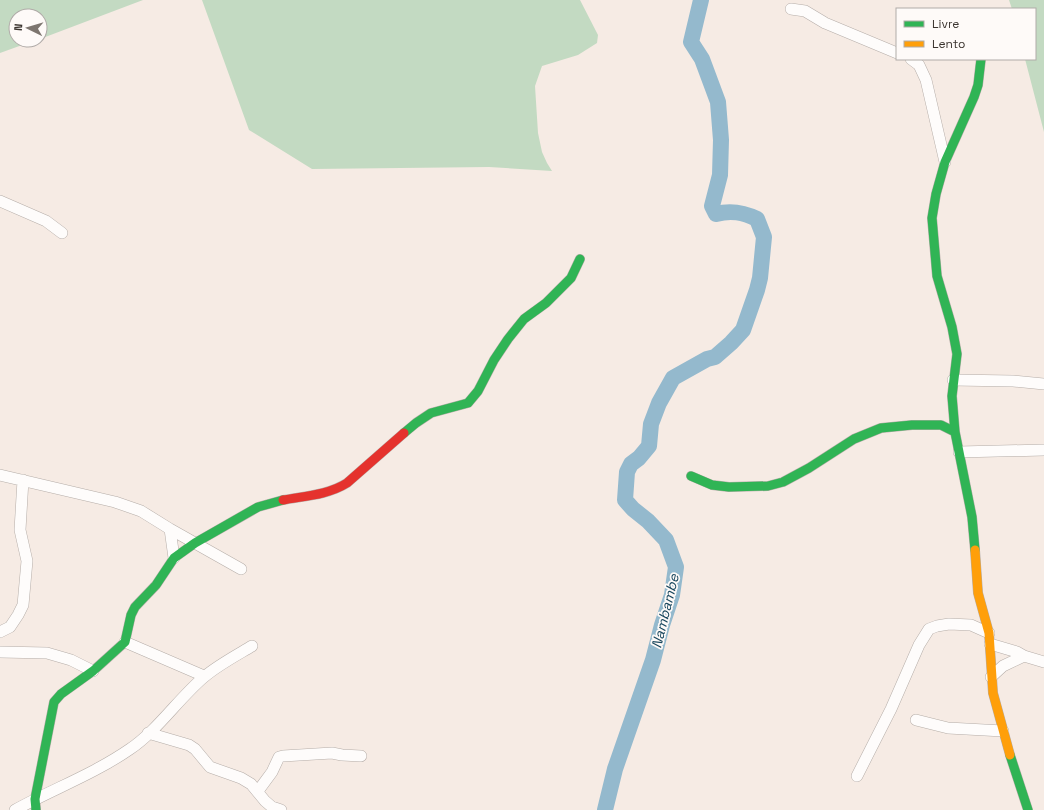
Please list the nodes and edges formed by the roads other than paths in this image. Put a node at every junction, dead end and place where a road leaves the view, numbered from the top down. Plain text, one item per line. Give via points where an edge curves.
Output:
1 (791, 9) dead end
2 (896, 52) edge
3 (913, 60) edge
4 (981, 60) edge
5 (945, 162) junction
6 (0, 201) edge
7 (62, 233) dead end
8 (580, 259) dead end
9 (953, 380) junction
10 (969, 380) junction
11 (1044, 384) edge
12 (952, 395) junction
13 (941, 425) junction
14 (955, 432) junction
15 (1044, 450) edge
16 (959, 452) junction
17 (0, 474) edge
18 (691, 476) dead end
19 (23, 480) junction
20 (170, 529) junction
21 (195, 543) junction
22 (174, 558) junction
23 (241, 569) dead end
24 (982, 609) junction
25 (971, 626) junction
26 (0, 632) edge
27 (989, 639) junction
28 (125, 642) junction
29 (252, 646) dead end
30 (0, 652) edge
31 (1024, 656) junction
32 (1044, 662) edge
33 (93, 671) junction
34 (204, 676) junction
35 (991, 677) junction
36 (916, 720) dead end
37 (1003, 731) junction
38 (148, 733) junction
39 (361, 756) dead end
40 (857, 776) dead end
41 (258, 791) junction
42 (35, 804) edge
43 (15, 810) edge
44 (281, 810) edge
45 (1028, 810) edge

1 - 2 street via 805,11 825,23
3 - 5 street via 919,64 926,80
4 - 5 street via 974,97
5 - 9 street via 932,218 937,276 952,328 956,354
6 - 7 street via 46,221
8 - 21 street via 571,278 546,303 524,319 508,338 478,391 468,403 432,413 416,423 339,488 258,507
9 - 10 street
9 - 12 street
10 - 11 street
10 - 12 street
12 - 13 street
12 - 14 street
13 - 14 street
13 - 18 street via 881,428 854,439 783,482 768,486 712,485
14 - 16 street
15 - 16 street
16 - 24 street via 972,517 978,593
17 - 19 street
19 - 20 street via 115,502 141,511
19 - 26 street via 20,530 27,561 23,605 10,627
20 - 21 street
20 - 22 street
21 - 22 street
21 - 23 street
22 - 28 street via 156,585 135,607
24 - 25 street
24 - 27 street
25 - 27 street
25 - 40 street via 949,624 929,629 919,644 891,709
27 - 31 street
27 - 35 street
28 - 33 street
28 - 34 street
29 - 34 street
30 - 33 street via 47,654 71,660
31 - 32 street
31 - 35 street via 1003,666
33 - 42 street via 54,702
34 - 38 street
35 - 37 street
36 - 37 street via 948,728
37 - 45 street
38 - 41 street via 189,745 210,767 241,778
38 - 42 street via 131,749
39 - 41 street via 332,753 279,757
41 - 44 street via 272,807
42 - 43 street

